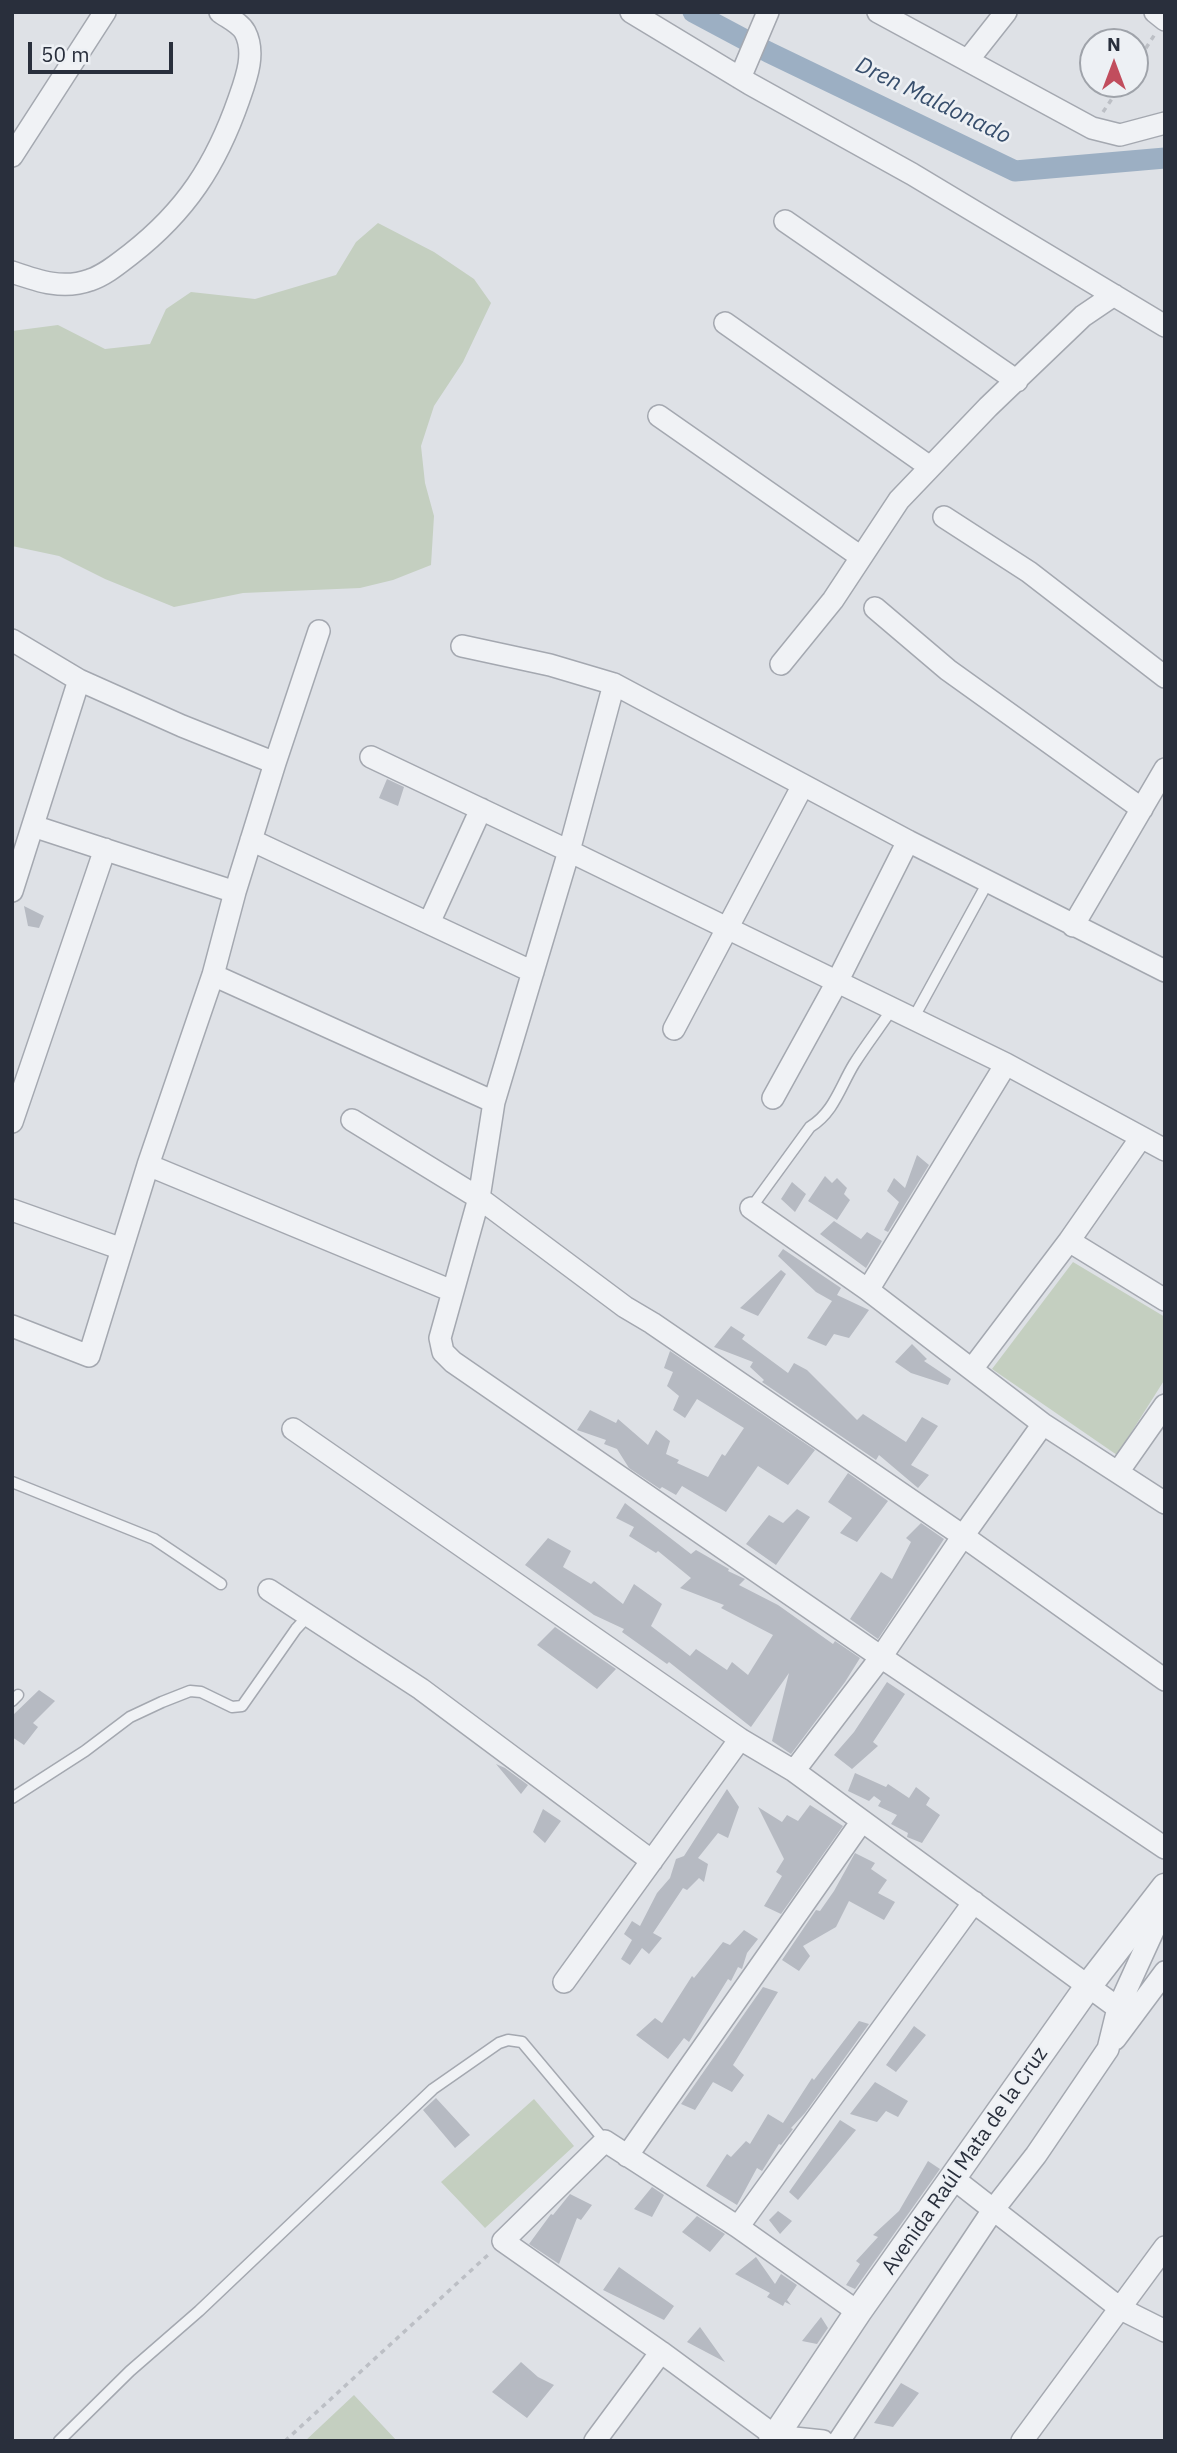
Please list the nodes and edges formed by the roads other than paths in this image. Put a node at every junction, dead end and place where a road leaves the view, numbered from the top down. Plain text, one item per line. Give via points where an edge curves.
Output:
1 (105, 12) edge
2 (220, 12) edge
3 (631, 12) edge
4 (768, 12) edge
5 (878, 12) edge
6 (1006, 12) edge
7 (968, 60) junction
8 (740, 78) junction
9 (1165, 123) edge
10 (12, 156) edge
11 (785, 221) dead end
12 (12, 272) edge
13 (1114, 295) junction
14 (725, 323) dead end
15 (1165, 326) edge
16 (1017, 381) junction
17 (659, 416) dead end
18 (930, 467) junction
19 (944, 517) dead end
20 (861, 557) junction
21 (875, 608) dead end
22 (319, 631) dead end
23 (12, 640) edge
24 (462, 646) dead end
25 (781, 664) dead end
26 (1165, 677) edge
27 (79, 680) junction
28 (614, 684) junction
29 (370, 757) dead end
30 (275, 763) junction
31 (1165, 769) edge
32 (803, 785) junction
33 (481, 809) junction
34 (1142, 809) junction
35 (33, 826) junction
36 (251, 840) junction
37 (908, 841) junction
38 (105, 849) junction
39 (569, 850) junction
40 (988, 882) junction
41 (12, 891) edge
42 (235, 892) junction
43 (429, 923) junction
44 (1073, 926) junction
45 (727, 928) junction
46 (1165, 971) edge
47 (533, 972) junction
48 (213, 975) junction
49 (837, 982) junction
50 (892, 1009) junction
51 (913, 1019) junction
52 (674, 1029) dead end
53 (1006, 1064) junction
54 (773, 1098) dead end
55 (494, 1102) junction
56 (352, 1120) dead end
57 (12, 1122) edge
58 (1140, 1139) junction
59 (1165, 1150) edge
60 (148, 1166) junction
61 (479, 1198) junction
62 (751, 1208) joint
63 (12, 1210) edge
64 (1069, 1241) junction
65 (122, 1250) junction
66 (868, 1290) junction
67 (452, 1291) junction
68 (1165, 1300) edge
69 (12, 1326) edge
70 (972, 1369) junction
71 (1165, 1405) edge
72 (1043, 1424) junction
73 (293, 1429) dead end
74 (1118, 1472) junction
75 (12, 1482) edge
76 (1165, 1503) edge
77 (963, 1536) junction
78 (221, 1584) dead end
79 (269, 1590) dead end
80 (309, 1615) junction
81 (881, 1657) junction
82 (1165, 1680) edge
83 (740, 1739) junction
84 (794, 1771) junction
85 (12, 1798) edge
86 (862, 1821) junction
87 (1165, 1847) edge
88 (652, 1861) junction
89 (1165, 1886) edge
90 (974, 1902) junction
91 (1165, 1905) edge
92 (1165, 1972) edge
93 (564, 1982) dead end
94 (1089, 1985) junction
95 (1118, 2008) junction
96 (1108, 2049) junction
97 (605, 2141) junction
98 (627, 2156) junction
99 (954, 2179) junction
100 (993, 2210) junction
101 (738, 2227) junction
102 (1165, 2247) edge
103 (1121, 2309) junction
104 (858, 2312) junction
105 (1165, 2331) edge
106 (661, 2352) junction
107 (773, 2439) edge
108 (60, 2441) edge
109 (595, 2441) edge
110 (823, 2441) edge
111 (839, 2441) edge
112 (1023, 2441) edge

1 - 10 street
2 - 12 street via 245,31 250,66 218,152 170,222 90,280 61,286
3 - 8 street
4 - 8 street
5 - 7 street
6 - 7 street
7 - 9 street via 1092,128 1120,135
8 - 13 street
11 - 16 street
13 - 15 street
13 - 16 street via 1083,316
14 - 18 street
16 - 18 street
17 - 20 street
18 - 20 street via 899,500
19 - 26 street via 1029,572
20 - 25 street
21 - 34 street via 948,670
22 - 30 street
23 - 27 street
24 - 28 street
27 - 30 street
27 - 35 street
28 - 32 street
28 - 39 street
29 - 33 street
30 - 36 street
31 - 34 street
32 - 37 street
32 - 45 street
33 - 39 street
33 - 43 street
34 - 44 street
35 - 38 street
35 - 41 street
36 - 42 street
36 - 43 street
37 - 40 street
37 - 49 street
38 - 42 street
38 - 57 street
39 - 45 street
39 - 47 street
40 - 44 street
40 - 51 lane
42 - 48 street
43 - 47 street
44 - 46 street
45 - 49 street
45 - 52 street
47 - 55 street
48 - 55 street
48 - 60 street
49 - 50 street
49 - 54 street
50 - 51 street
50 - 62 lane via 854,1064 832,1108 810,1127
51 - 53 street
53 - 58 street
53 - 66 street
55 - 61 street
56 - 61 street
58 - 59 street
58 - 64 street
60 - 65 street
60 - 67 street
61 - 67 street
61 - 77 street via 625,1307
62 - 66 street
63 - 65 street
64 - 68 street
64 - 70 street
65 - 69 street via 89,1356
66 - 70 street
67 - 81 street via 440,1338 443,1352 453,1362
70 - 72 street
71 - 74 street
72 - 74 street
72 - 77 street
73 - 83 street
74 - 76 street
75 - 78 lane via 154,1539
77 - 81 street
77 - 82 street
79 - 80 street
80 - 85 lane via 242,1706 232,1707 190,1691 162,1702 130,1717
80 - 88 street via 421,1689
81 - 84 street
81 - 87 street
83 - 84 street
83 - 88 street
84 - 86 street
86 - 90 street
86 - 98 street
88 - 93 street
89 - 94 street, Avenida Raúl Mata de la Cruz
90 - 94 street
90 - 101 street
91 - 95 street
92 - 96 street
94 - 95 street
94 - 99 street, Avenida Raúl Mata de la Cruz
95 - 96 street
96 - 100 street
97 - 98 street
97 - 106 street via 503,2241
97 - 108 lane via 522,2042 499,2043 433,2089
98 - 101 street
99 - 100 street
99 - 104 street, Avenida Raúl Mata de la Cruz
100 - 103 street
100 - 111 street
101 - 104 street
102 - 103 street
103 - 105 street
103 - 112 street
104 - 107 street, Avenida Raúl Mata de la Cruz
106 - 107 street
106 - 109 street
107 - 110 street

